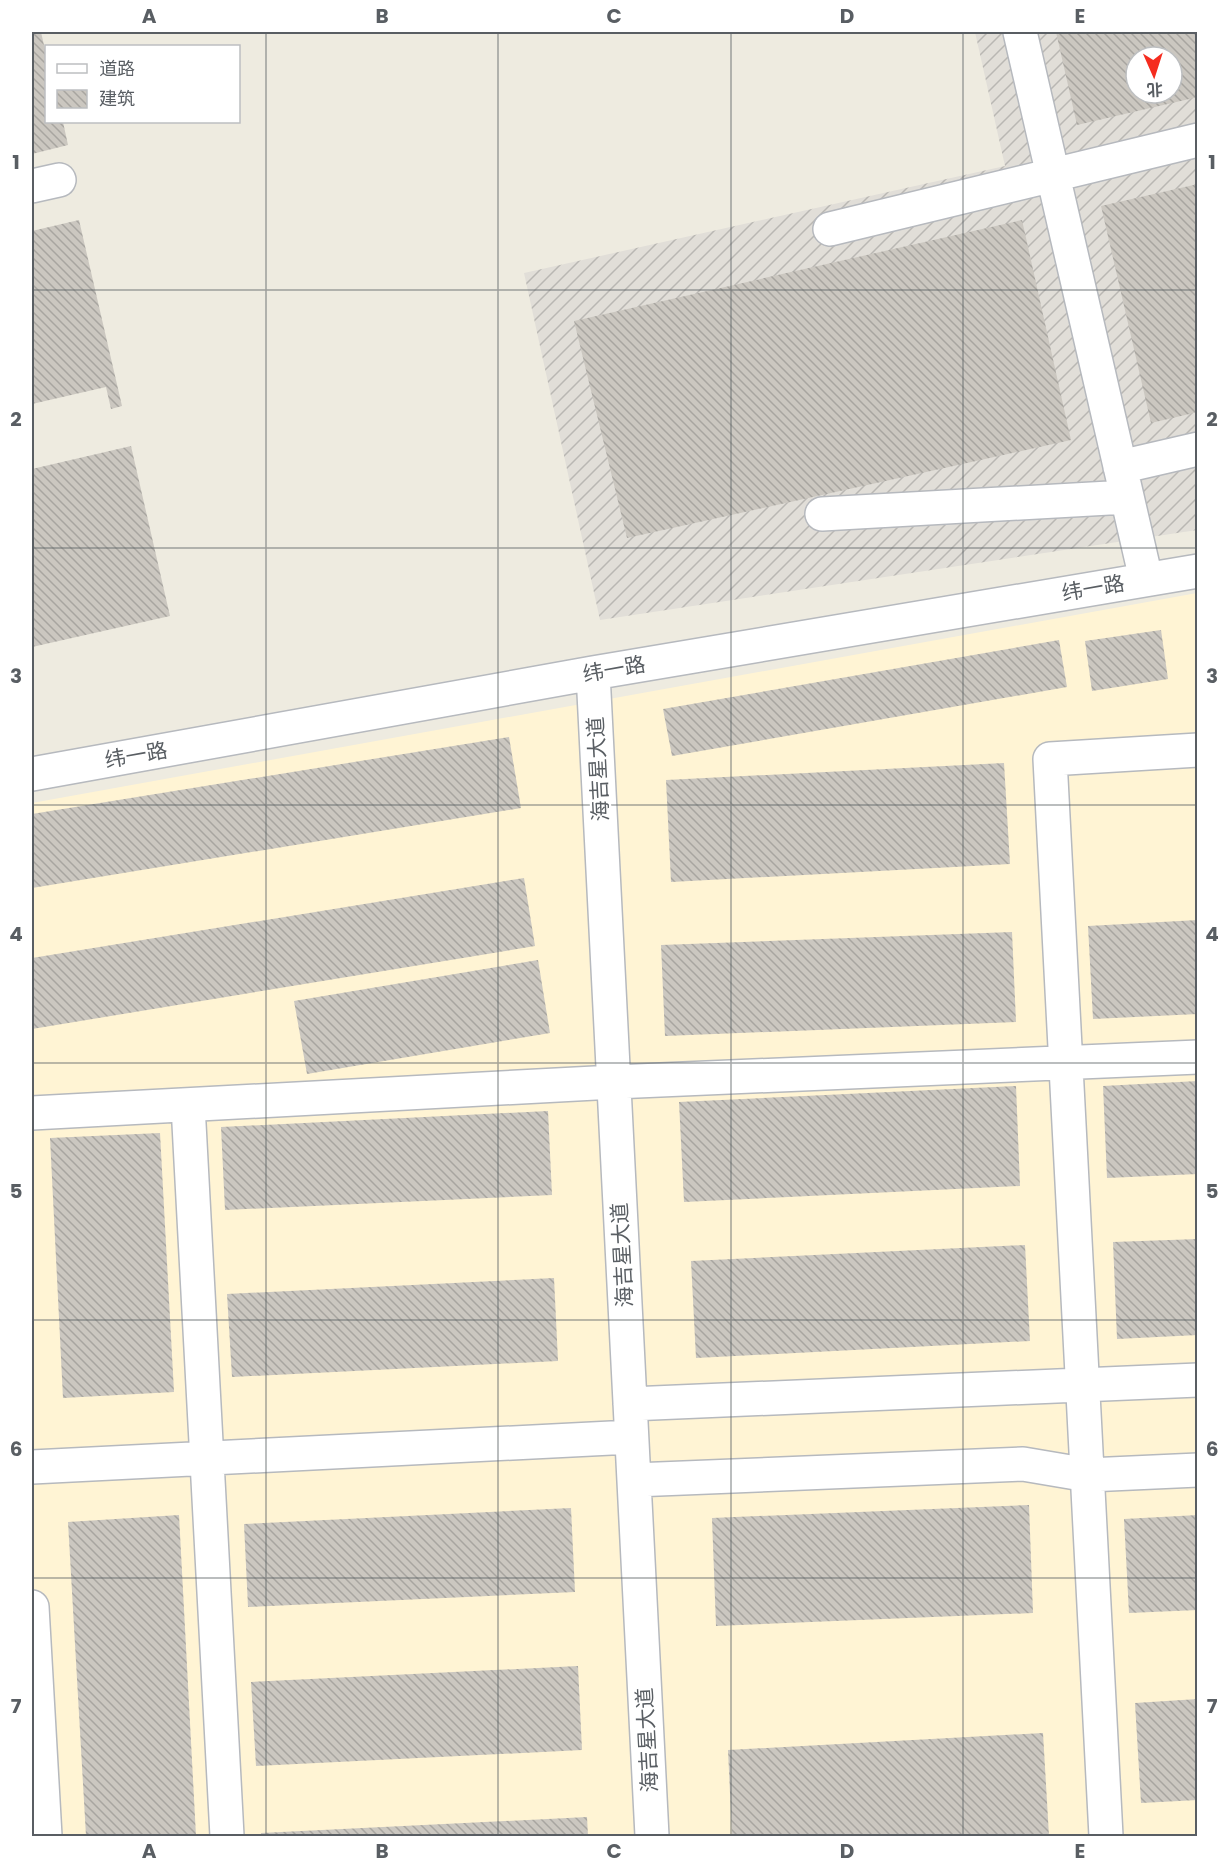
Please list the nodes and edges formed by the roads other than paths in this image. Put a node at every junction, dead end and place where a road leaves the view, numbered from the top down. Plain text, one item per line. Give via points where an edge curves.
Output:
1 (1020, 32) edge
2 (1197, 140) edge
3 (1053, 175) junction
4 (830, 229) dead end
5 (1197, 449) edge
6 (1123, 482) junction
7 (822, 514) dead end
8 (1197, 571) edge
9 (1146, 579) junction
10 (593, 673) junction
11 (1197, 750) edge
12 (32, 774) edge
13 (1197, 1057) edge
14 (1066, 1063) junction
15 (614, 1082) junction
16 (188, 1105) junction
17 (32, 1113) edge
18 (1197, 1380) edge
19 (1083, 1385) junction
20 (630, 1404) junction
21 (632, 1437) junction
22 (206, 1458) junction
23 (32, 1467) edge
24 (1197, 1470) edge
25 (1088, 1475) junction
26 (634, 1480) junction
27 (32, 1607) edge
28 (45, 1836) edge
29 (227, 1836) edge
30 (652, 1836) edge
31 (1106, 1836) edge

1 - 3 street
2 - 3 street
3 - 4 street
3 - 6 street
5 - 6 street
6 - 7 street
6 - 9 street
8 - 9 street, 纬一路
9 - 10 street, 纬一路
10 - 12 street, 纬一路
10 - 15 street, 海吉星大道
11 - 14 street via 1050,759
13 - 14 street
14 - 15 street
14 - 19 street
15 - 16 street
15 - 20 street, 海吉星大道
16 - 17 street
16 - 22 street
18 - 19 street
19 - 20 street
19 - 25 street
20 - 21 street, 海吉星大道
21 - 22 street
21 - 26 street, 海吉星大道
22 - 23 street
22 - 29 street
24 - 25 street
25 - 26 street via 1023,1464
25 - 31 street
26 - 30 street, 海吉星大道
27 - 28 street

